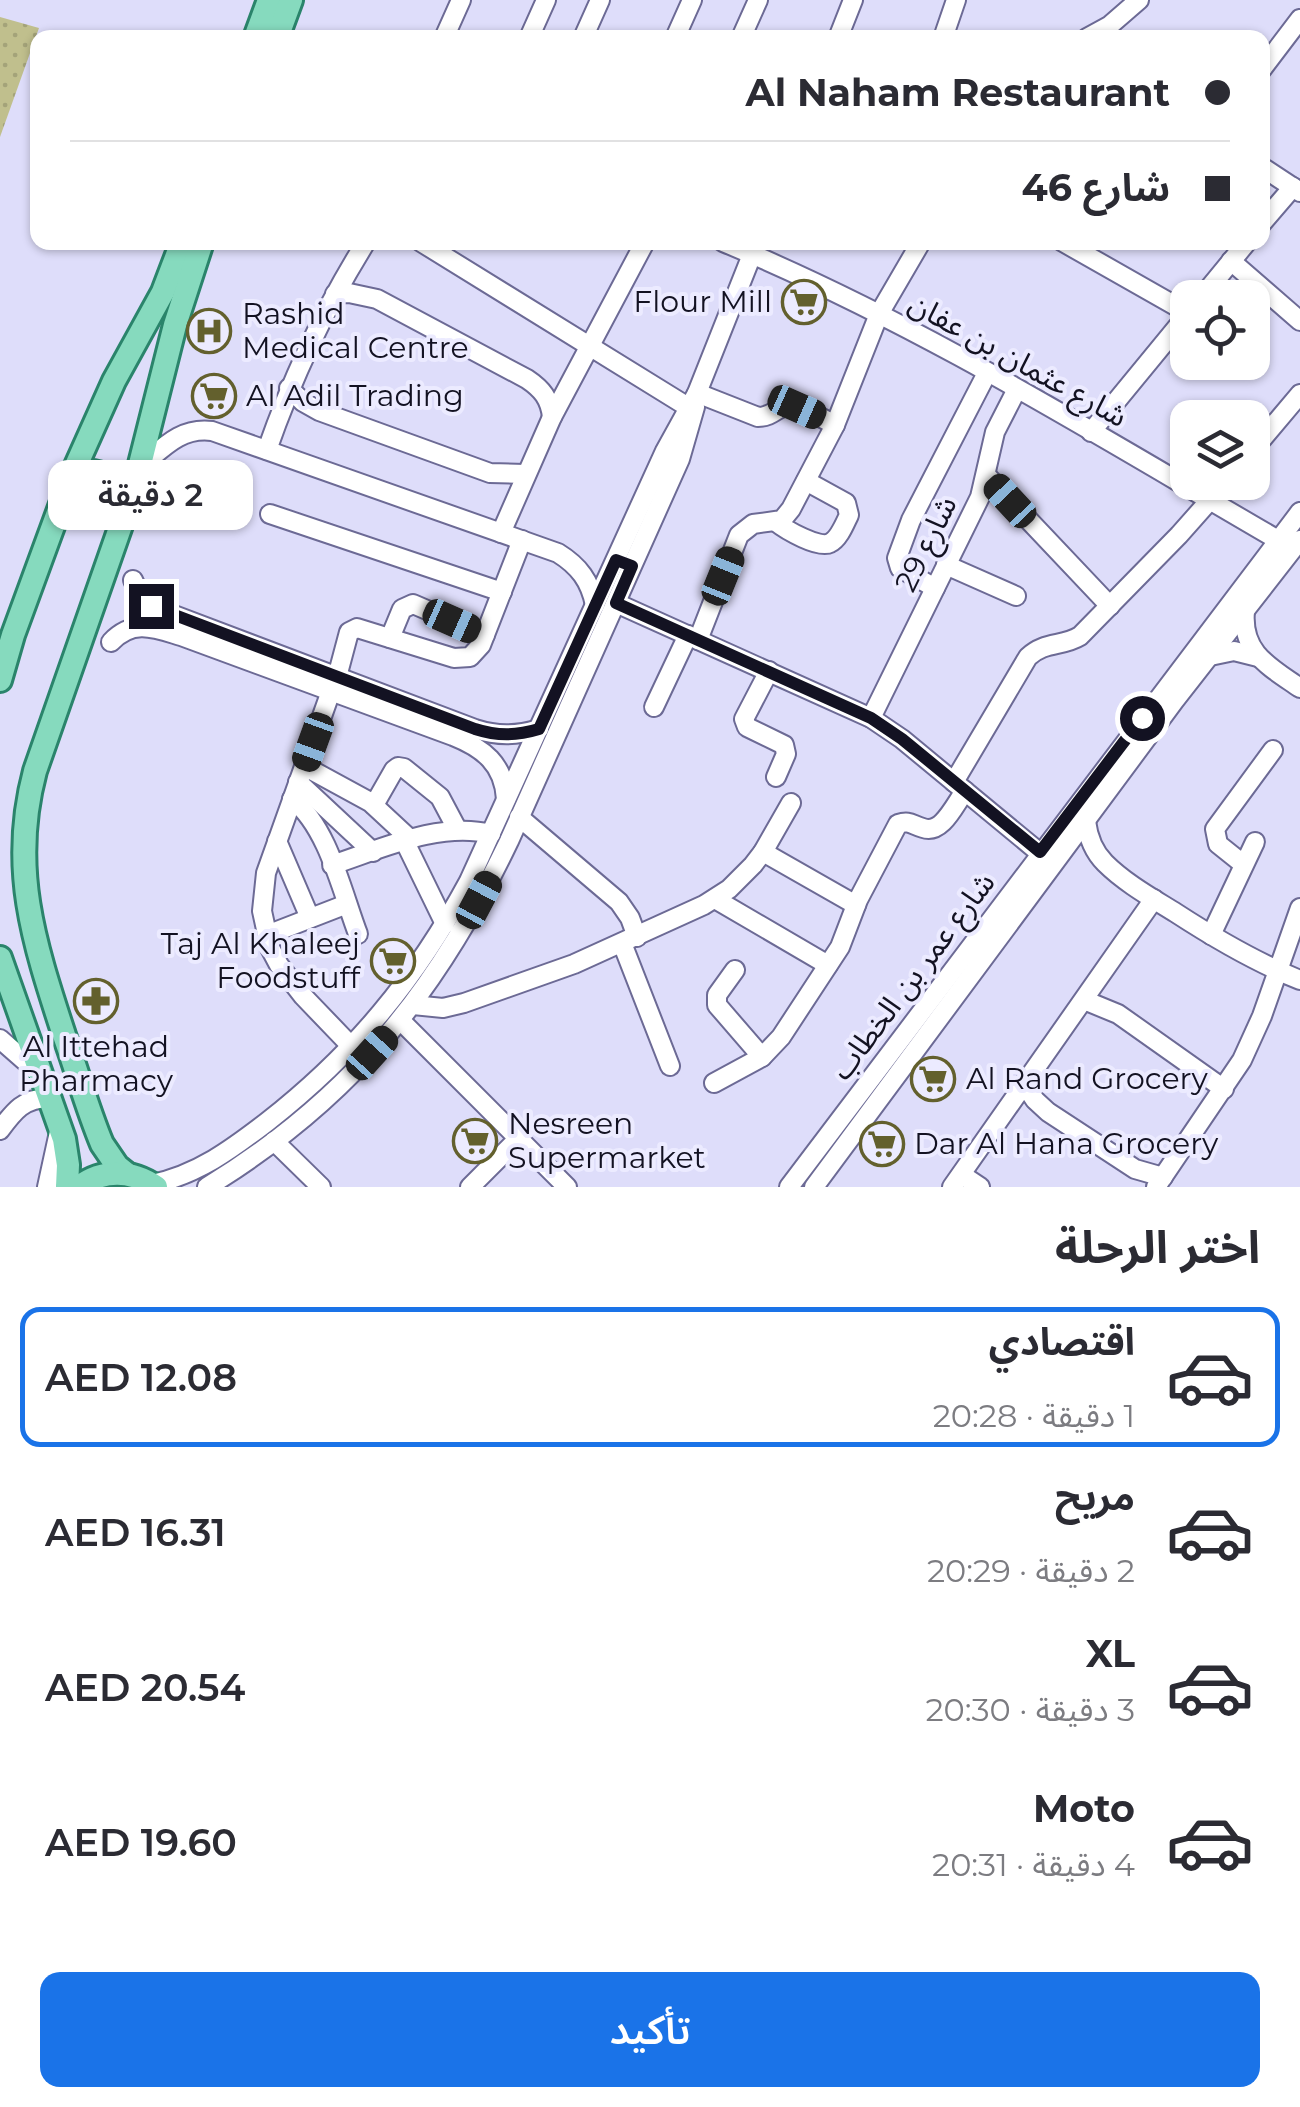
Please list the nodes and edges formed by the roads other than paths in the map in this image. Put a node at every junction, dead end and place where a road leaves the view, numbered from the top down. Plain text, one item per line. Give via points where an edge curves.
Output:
1 (269, 0) edge
2 (290, 0) edge
3 (461, 0) edge
4 (546, 0) edge
5 (600, 0) edge
6 (692, 0) edge
7 (758, 0) edge
8 (956, 0) edge
9 (1134, 1) edge
10 (848, 2) edge
11 (1300, 20) edge
12 (258, 30) edge
13 (280, 30) edge
14 (448, 30) edge
15 (534, 30) edge
16 (587, 30) edge
17 (679, 30) edge
18 (745, 30) edge
19 (840, 30) edge
20 (946, 30) edge
21 (1102, 30) edge
22 (1270, 59) edge
23 (1270, 172) edge
24 (1296, 190) edge
25 (1270, 216) edge
26 (179, 250) edge
27 (199, 250) edge
28 (361, 250) edge
29 (434, 250) edge
30 (641, 250) edge
31 (754, 250) edge
32 (759, 250) edge
33 (916, 250) edge
34 (1077, 250) edge
35 (1240, 250) edge
36 (1232, 260) junction
37 (1216, 280) edge
38 (335, 294) junction
39 (1170, 303) edge
40 (880, 314) junction
41 (1300, 322) edge
42 (1170, 335) edge
43 (589, 347) junction
44 (987, 373) junction
45 (289, 388) junction
46 (1017, 389) junction
47 (1300, 394) edge
48 (693, 400) junction
49 (552, 417) junction
50 (836, 425) junction
51 (1270, 430) edge
52 (1091, 432) junction
53 (267, 450) junction
54 (140, 467) junction
55 (526, 474) junction
56 (986, 475) junction
57 (71, 477) junction
58 (806, 480) junction
59 (1210, 501) junction
60 (128, 504) junction
61 (1300, 512) edge
62 (270, 514) dead end
63 (776, 522) junction
64 (500, 533) junction
65 (522, 540) junction
66 (1278, 540) junction
67 (1300, 540) edge
68 (624, 563) junction
69 (946, 564) junction
70 (133, 580) dead end
71 (935, 588) junction
72 (502, 592) junction
73 (1016, 596) dead end
74 (616, 603) junction
75 (595, 605) junction
76 (1110, 606) junction
77 (1245, 611) junction
78 (184, 628) junction
79 (485, 635) junction
80 (390, 638) junction
81 (693, 638) junction
82 (111, 642) dead end
83 (1210, 656) junction
84 (1258, 657) junction
85 (769, 671) junction
86 (0, 680) edge
87 (334, 684) junction
88 (1300, 688) edge
89 (1169, 695) junction
90 (654, 708) dead end
91 (871, 718) junction
92 (456, 729) junction
93 (539, 729) junction
94 (1274, 750) dead end
95 (776, 776) dead end
96 (298, 783) junction
97 (959, 786) junction
98 (506, 800) junction
99 (791, 802) dead end
100 (374, 805) junction
101 (519, 817) junction
102 (1086, 821) junction
103 (457, 829) junction
104 (491, 834) junction
105 (277, 841) junction
106 (408, 841) junction
107 (1255, 842) dead end
108 (373, 852) junction
109 (763, 852) junction
110 (1049, 855) junction
111 (1106, 864) junction
112 (1243, 864) junction
113 (332, 865) junction
114 (715, 899) junction
115 (1154, 900) junction
116 (347, 904) junction
117 (856, 905) junction
118 (1300, 908) edge
119 (310, 918) junction
120 (445, 924) junction
121 (358, 934) dead end
122 (266, 935) junction
123 (1211, 936) junction
124 (630, 940) junction
125 (0, 958) edge
126 (828, 965) junction
127 (736, 970) dead end
128 (1278, 971) junction
129 (1300, 980) edge
130 (1084, 1000) junction
131 (407, 1013) junction
132 (0, 1040) edge
133 (352, 1046) junction
134 (762, 1057) junction
135 (670, 1066) dead end
136 (41, 1075) junction
137 (714, 1083) dead end
138 (1025, 1085) junction
139 (1224, 1089) junction
140 (49, 1098) junction
141 (60, 1127) junction
142 (0, 1130) edge
143 (519, 1138) junction
144 (274, 1142) junction
145 (126, 1174) junction
146 (957, 1181) edge
147 (1160, 1182) edge
148 (154, 1185) edge
149 (46, 1187) edge
150 (67, 1187) edge
151 (79, 1187) edge
152 (207, 1187) edge
153 (320, 1187) edge
154 (470, 1187) edge
155 (567, 1187) edge
156 (789, 1187) edge
157 (814, 1187) edge
158 (980, 1187) edge

1 - 12 main road
2 - 13 main road
3 - 14 street
4 - 15 street
5 - 16 street
6 - 17 street
7 - 18 street
8 - 20 street
9 - 21 street
10 - 19 street
11 - 22 street
23 - 24 street
24 - 25 street
26 - 57 main road
27 - 54 main road
28 - 38 street
29 - 43 street
30 - 43 street
31 - 48 street
32 - 40 street, شارع عثمان بن عفان
33 - 40 street
34 - 39 street
35 - 36 street
36 - 37 street
36 - 41 street
38 - 45 street
38 - 49 street via 378,299 527,379 548,399
40 - 44 street, شارع عثمان بن عفان
40 - 50 street
42 - 52 street
43 - 48 street
43 - 49 street
44 - 46 street, شارع عثمان بن عفان
44 - 71 street via 897,558 900,568
45 - 53 street
45 - 55 street via 318,411 490,473
46 - 52 street, شارع عثمان بن عفان
46 - 56 street, شارع 29 via 995,432
47 - 51 street
48 - 50 street via 758,417 792,406
48 - 68 street via 680,459
49 - 55 street
50 - 58 street
52 - 59 street, شارع عثمان بن عفان
53 - 54 street via 192,431
53 - 64 street
54 - 60 main road
55 - 64 street
56 - 69 street, شارع 29
56 - 76 street
57 - 60 main road via 89,471 110,477
57 - 86 main road
58 - 63 street
58 - 63 street via 846,503 849,515 835,539 821,545
59 - 66 street, شارع عثمان بن عفان
59 - 76 street
60 - 145 main road via 35,771 24,853 39,958 97,1132
61 - 66 street, شارع عمر بن الخطاب
62 - 72 street
63 - 81 street via 753,524 739,535
64 - 65 street
65 - 72 street
65 - 75 street via 580,569
66 - 89 street, شارع عمر بن الخطاب
67 - 77 street, شارع عمر بن الخطاب
68 - 74 street
68 - 75 street
69 - 71 street, شارع 29
69 - 73 street
70 - 78 street via 151,606
71 - 91 street, شارع 29
72 - 79 street
74 - 81 street
74 - 101 street
75 - 93 street
76 - 97 street via 1073,640 1048,644 1028,657
77 - 83 street, شارع عمر بن الخطاب
77 - 84 street via 1246,635
78 - 82 street via 140,626
78 - 87 street
79 - 80 street via 477,652 462,660
79 - 80 street via 413,604 402,609
80 - 87 street via 352,630
81 - 85 street
81 - 90 street
83 - 84 street via 1234,651
83 - 89 street, شارع عمر بن الخطاب
84 - 88 street
85 - 91 street
85 - 95 street via 744,723 784,745
87 - 92 street
87 - 96 street
89 - 102 street, شارع عمر بن الخطاب
89 - 110 street, شارع عمر بن الخطاب
91 - 97 street
92 - 93 street via 514,735
92 - 98 street via 490,756
93 - 98 street
94 - 112 street via 1215,829 1218,844
96 - 100 street
96 - 105 street
96 - 108 street
96 - 113 street
97 - 110 street
97 - 117 street via 938,828 898,824
98 - 104 street
99 - 109 street
100 - 103 street via 394,770 404,768 440,797
100 - 106 street
101 - 124 street via 619,902 630,918
101 - 131 street via 464,927
102 - 110 street, شارع عمر بن الخطاب
102 - 111 street
103 - 104 street
103 - 106 street
104 - 120 street
105 - 119 street
105 - 122 street via 262,892
106 - 108 street
106 - 120 street
107 - 112 street
108 - 113 street
109 - 114 street
109 - 117 street
110 - 111 street
110 - 156 street, شارع عمر بن الخطاب
110 - 157 street, شارع عمر بن الخطاب
111 - 115 street
112 - 123 street
113 - 116 street
114 - 124 street
114 - 126 street
115 - 123 street
115 - 130 street
116 - 119 street
116 - 121 street
117 - 126 street
118 - 128 street
119 - 122 street
120 - 133 street
122 - 133 street via 290,981
123 - 128 street
124 - 131 street via 454,1006
124 - 135 street
125 - 136 main road
126 - 134 street
127 - 134 street via 717,1004
128 - 129 street
128 - 139 street via 1253,1038
130 - 138 street
130 - 139 street via 1118,1014
131 - 143 street
131 - 144 street via 342,1084
132 - 136 street
133 - 148 street via 231,1149
134 - 137 street
136 - 140 main road
138 - 146 street
138 - 147 street via 1048,1112
139 - 147 street
140 - 141 main road
140 - 142 street via 22,1104
141 - 149 street
141 - 150 main road
143 - 154 street
143 - 155 street
144 - 152 street
144 - 153 street
145 - 148 main road
145 - 151 main road via 97,1176
146 - 158 street

